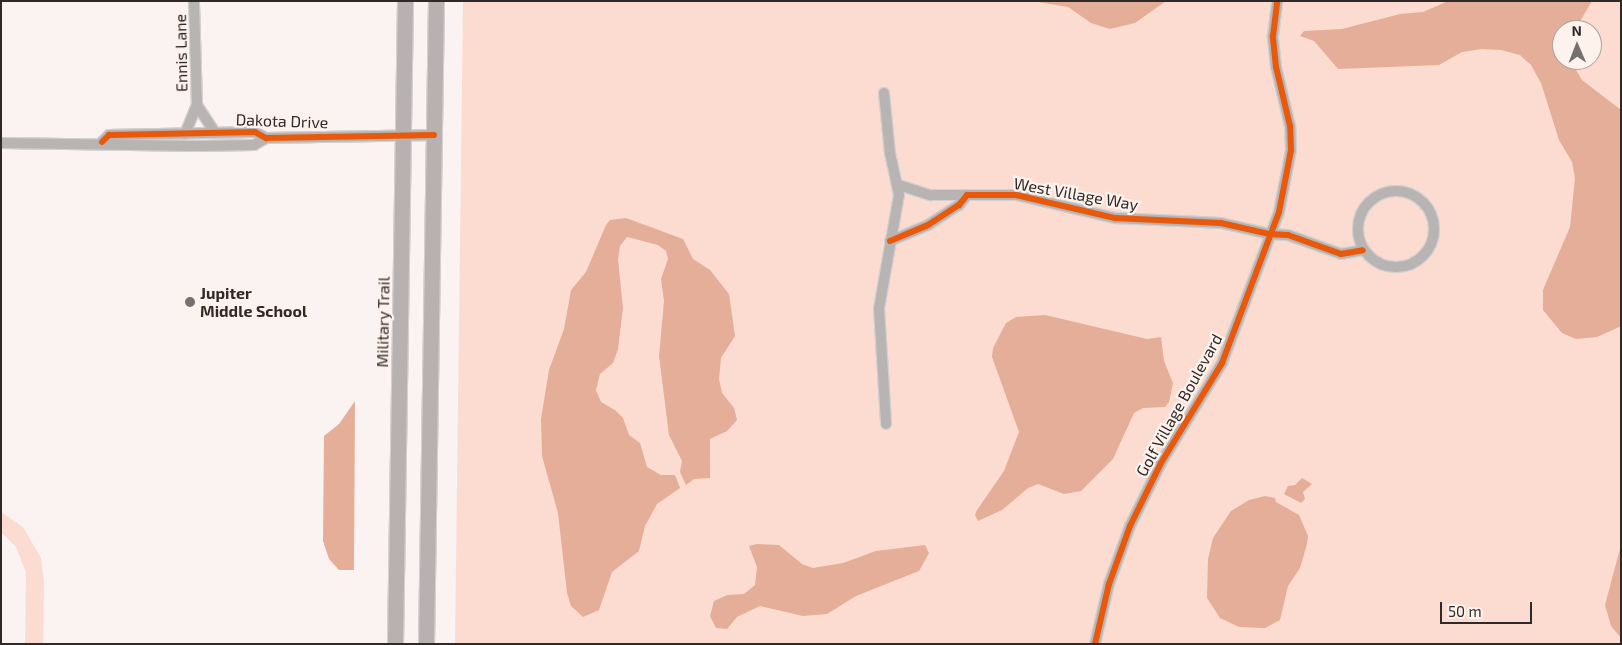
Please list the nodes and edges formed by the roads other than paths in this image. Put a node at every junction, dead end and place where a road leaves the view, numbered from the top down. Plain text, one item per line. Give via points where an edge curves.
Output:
1 (194, 1) edge
2 (405, 1) edge
3 (436, 1) edge
4 (1277, 1) edge
5 (884, 93) dead end
6 (197, 105) junction
7 (215, 133) junction
8 (185, 134) junction
9 (403, 135) junction
10 (434, 136) junction
11 (266, 138) junction
12 (102, 142) junction
13 (1, 143) edge
14 (899, 185) junction
15 (967, 195) junction
16 (1269, 234) junction
17 (890, 241) junction
18 (1363, 250) junction
19 (886, 424) dead end
20 (395, 644) edge
21 (426, 644) edge
22 (1095, 644) edge

1 - 6 street, Ennis Lane
2 - 9 main road, Military Trail
3 - 10 main road
4 - 16 street, Golf Village Boulevard via 1273,36 1275,59 1290,126 1291,150 1279,212
5 - 14 street via 890,153
6 - 7 street, Ennis Lane
6 - 8 street, Ennis Lane
7 - 8 street, Dakota Drive
7 - 11 street, Dakota Drive via 255,132
8 - 12 street, Dakota Drive via 110,135
9 - 10 street, Dakota Drive
9 - 11 street, Dakota Drive
9 - 20 main road, Military Trail
10 - 21 main road
11 - 12 street, Dakota Drive via 254,145 111,147
12 - 13 street, Dakota Drive
14 - 15 street, West Village Way via 930,195
14 - 17 street
15 - 16 street, West Village Way via 1024,196 1115,218 1221,223
15 - 17 street via 959,205 928,225
16 - 18 street, West Village Way via 1288,235 1341,254
16 - 22 street, Golf Village Boulevard via 1222,363 1161,463 1130,526 1109,584
17 - 19 street via 879,308
18 - 18 street via 1374,261 1388,267 1403,267 1417,261 1428,251 1434,237 1434,222 1428,208 1418,197 1404,192 1388,191 1374,197 1358,221 1358,236

